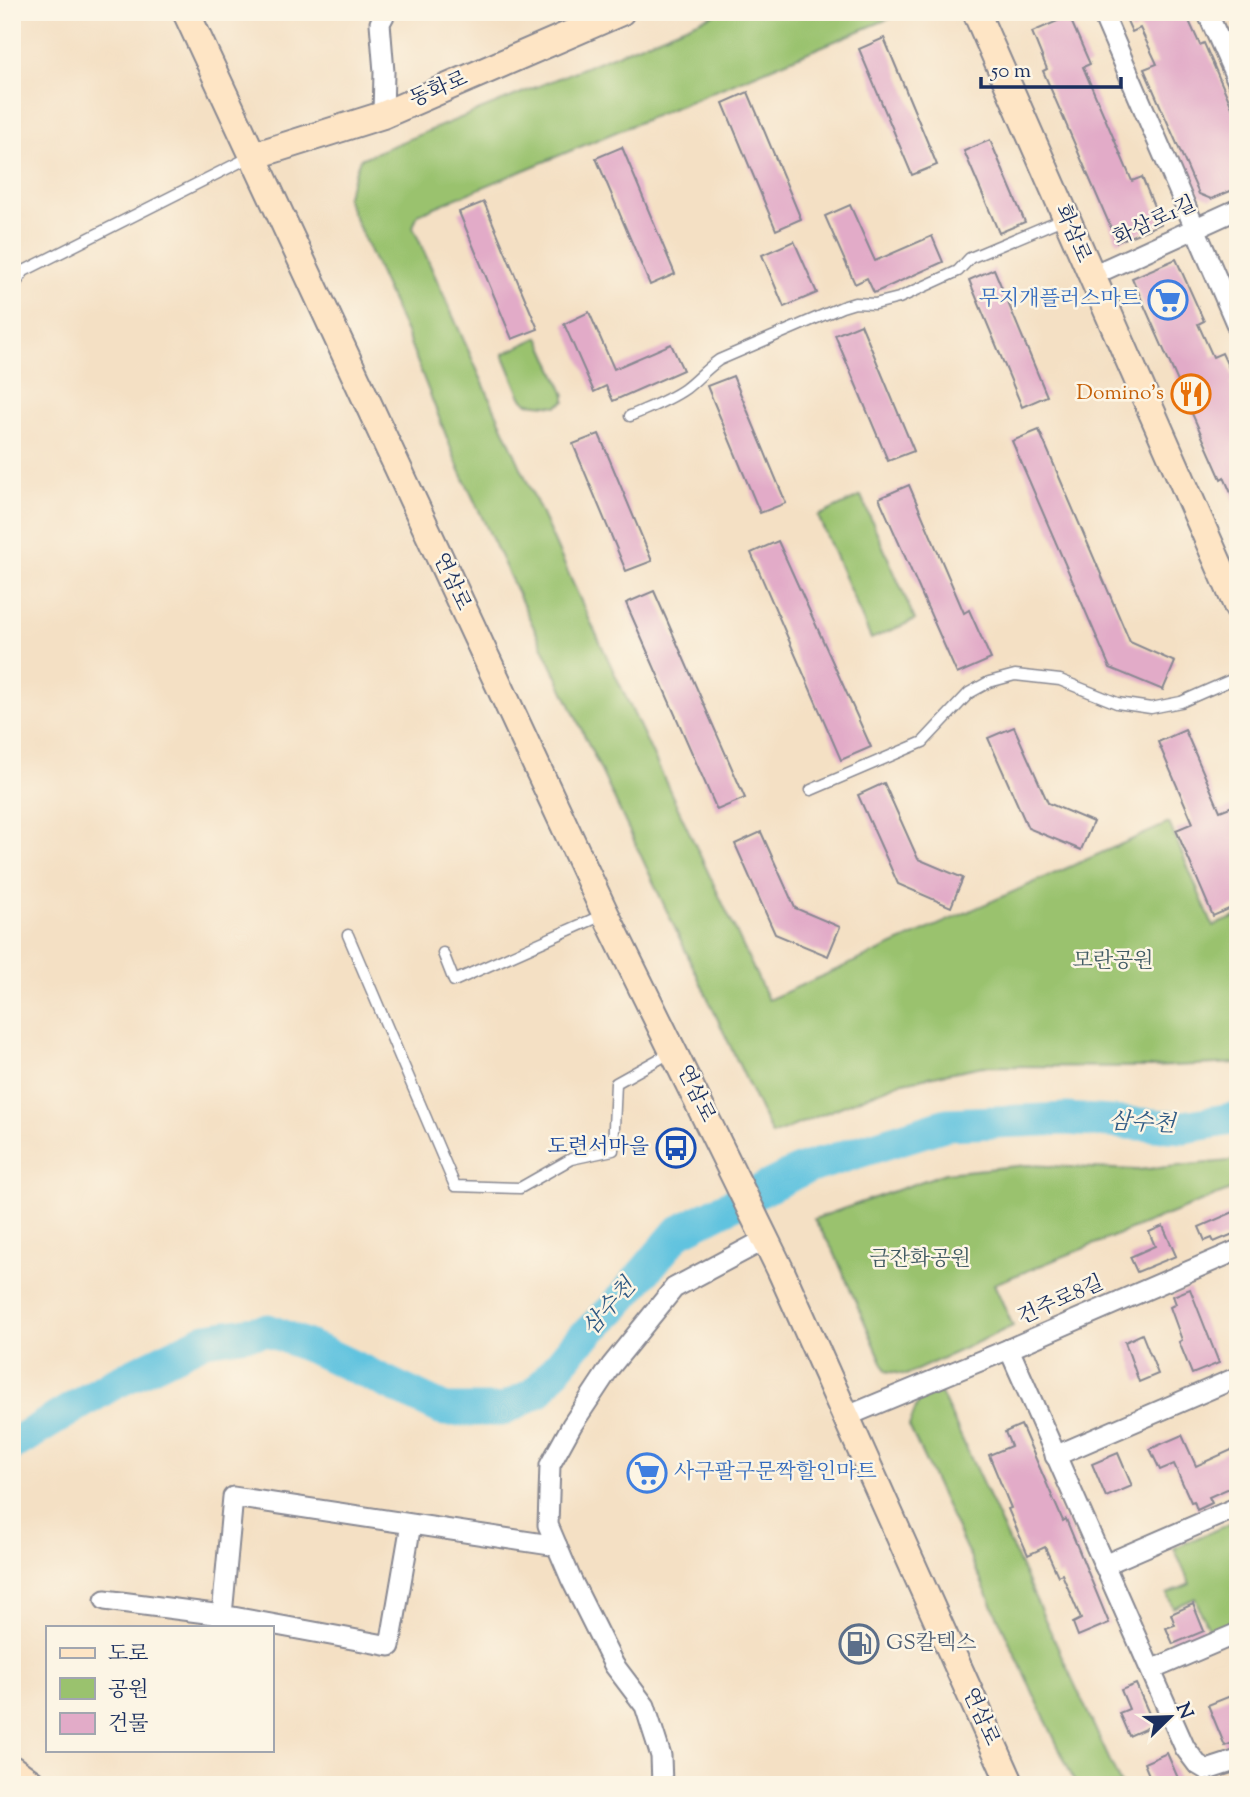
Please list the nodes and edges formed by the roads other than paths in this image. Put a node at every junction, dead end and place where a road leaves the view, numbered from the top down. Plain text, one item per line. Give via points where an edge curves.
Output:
1 (186, 12) edge
2 (386, 12) edge
3 (621, 12) edge
4 (976, 12) edge
5 (1102, 12) edge
6 (1208, 12) edge
7 (1238, 82) edge
8 (383, 114) junction
9 (253, 156) junction
10 (1238, 209) edge
11 (1066, 218) junction
12 (1194, 228) junction
13 (1091, 276) junction
14 (12, 289) edge
15 (1238, 328) edge
16 (630, 416) dead end
17 (1238, 608) edge
18 (1238, 677) edge
19 (811, 790) dead end
20 (605, 914) junction
21 (348, 935) dead end
22 (443, 953) dead end
23 (674, 1051) junction
24 (763, 1233) junction
25 (1238, 1250) edge
26 (1009, 1349) junction
27 (1238, 1377) edge
28 (845, 1417) junction
29 (1055, 1455) junction
30 (1238, 1507) edge
31 (411, 1524) junction
32 (557, 1546) junction
33 (1104, 1564) junction
34 (105, 1600) dead end
35 (222, 1615) junction
36 (1238, 1633) edge
37 (1151, 1670) junction
38 (1238, 1760) edge
39 (12, 1769) edge
40 (34, 1785) edge
41 (662, 1785) edge
42 (1011, 1785) edge

1 - 9 main road, 연삼로
2 - 8 street via 380,23
3 - 8 main road, 동화로
4 - 11 main road, 화삼로
5 - 12 street
6 - 7 street
8 - 9 main road, 동화로
9 - 14 lane via 24,271
9 - 20 main road, 연삼로
10 - 12 street, 화삼로1길
11 - 13 main road, 화삼로
11 - 16 lane via 970,258 958,271 914,292 875,304 855,303 719,360 671,398
12 - 13 street, 화삼로1길
12 - 15 street
13 - 17 main road, 화삼로
18 - 19 lane via 1181,702 1151,708 1117,703 1060,680 1015,675 969,693 923,741
20 - 22 lane via 454,981
20 - 23 main road, 연삼로
21 - 23 lane via 455,1186 520,1188 571,1159 613,1150 616,1083
23 - 24 main road, 연삼로
24 - 28 main road, 연삼로
24 - 32 street via 674,1289 611,1366 572,1425 550,1465 548,1525
25 - 26 street, 건주로8길
26 - 28 street
26 - 29 street, 건주로8길
27 - 29 street
28 - 42 main road, 연삼로
29 - 33 street, 건주로8길
30 - 33 street
31 - 32 street
31 - 35 street via 390,1646
31 - 35 street via 233,1497
32 - 41 street via 614,1665 645,1706 661,1756
33 - 37 street, 건주로8길
34 - 35 street
36 - 37 street
37 - 38 street, 건주로8길 via 1193,1760 1207,1770
39 - 40 main road

